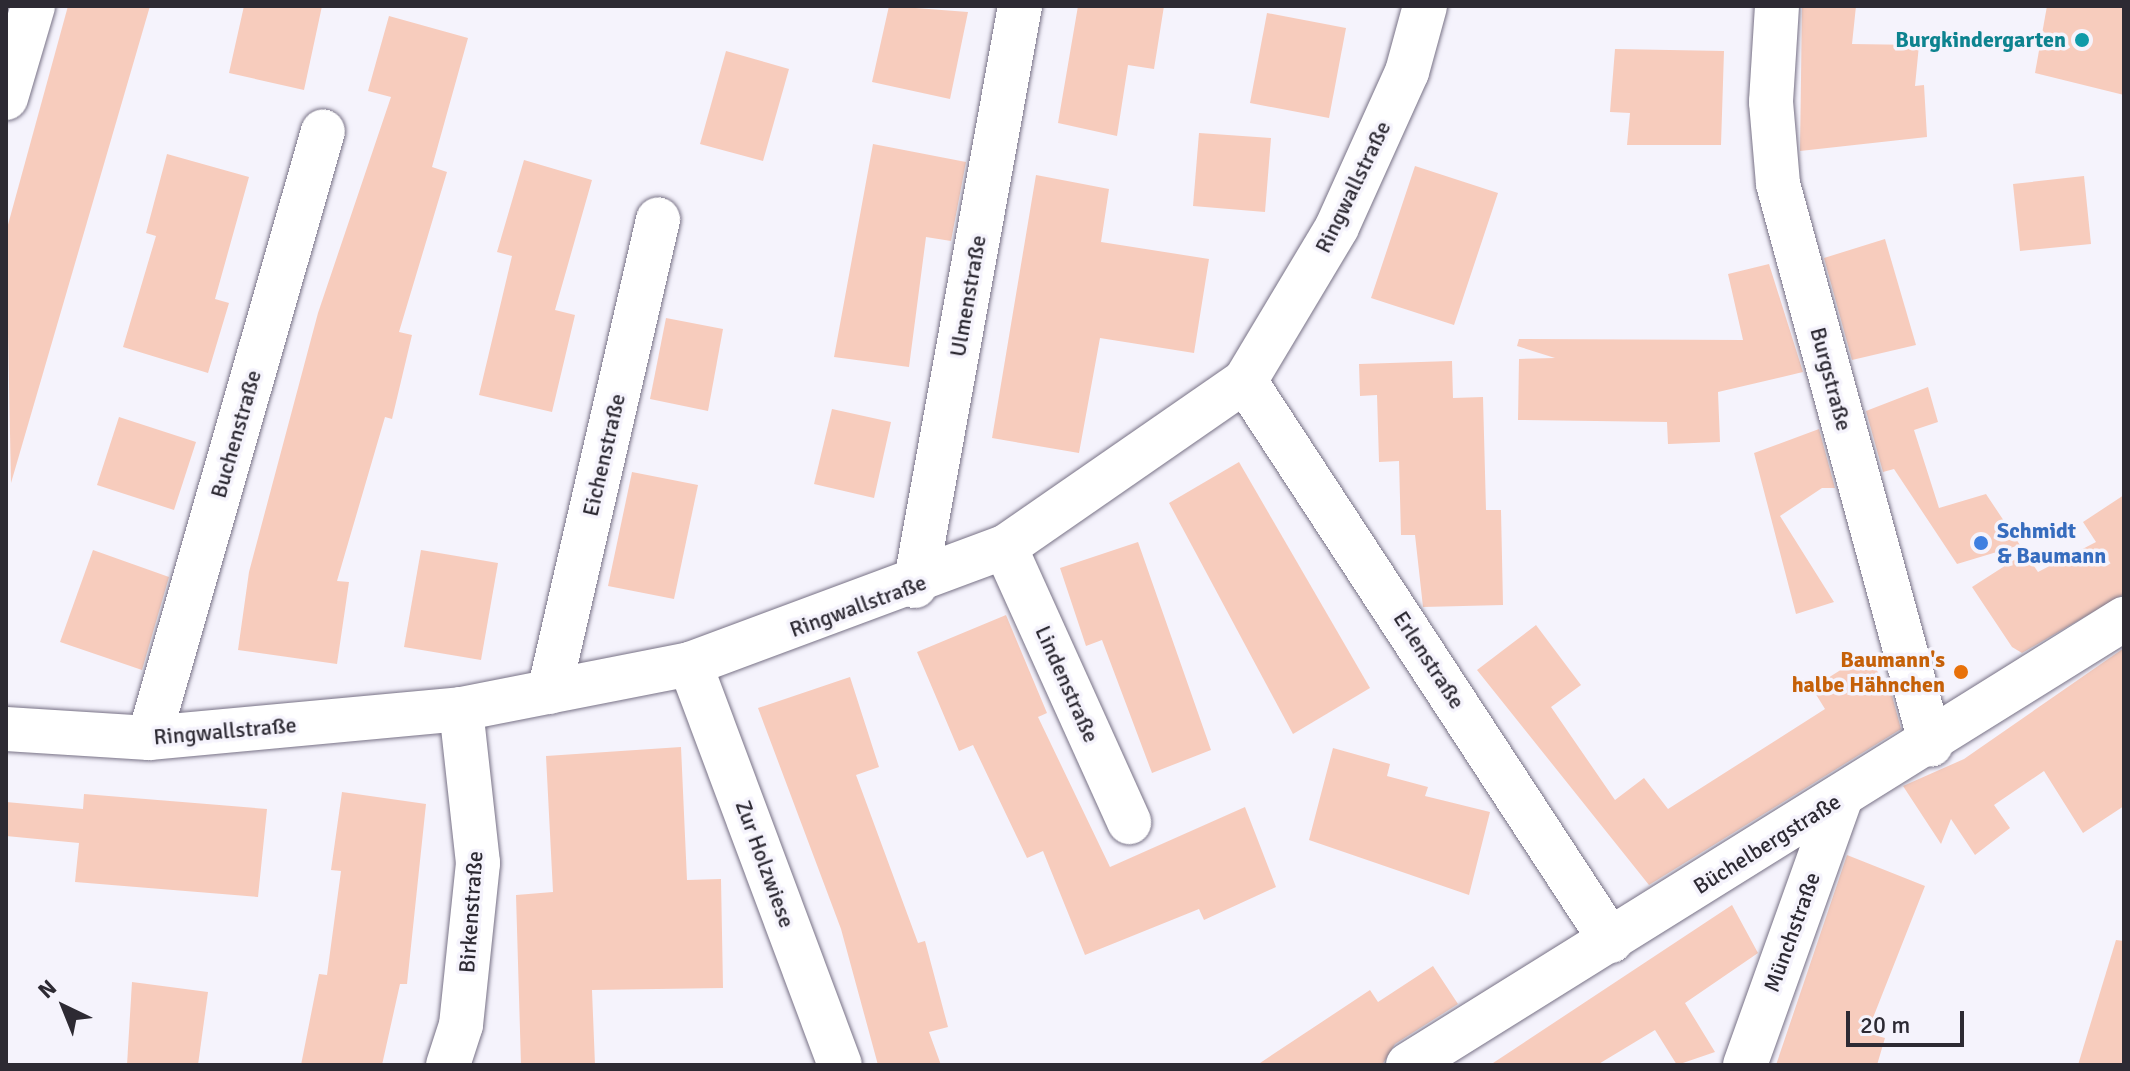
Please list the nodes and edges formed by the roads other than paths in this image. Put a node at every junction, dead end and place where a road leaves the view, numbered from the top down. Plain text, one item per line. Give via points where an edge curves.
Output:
1 (33, 6) edge
2 (1020, 6) edge
3 (1425, 6) edge
4 (1777, 6) edge
5 (6, 98) edge
6 (323, 131) dead end
7 (658, 219) dead end
8 (1245, 381) junction
9 (1005, 547) junction
10 (915, 586) junction
11 (2124, 619) edge
12 (690, 664) junction
13 (549, 692) junction
14 (461, 709) junction
15 (6, 729) edge
16 (149, 738) junction
17 (1931, 745) junction
18 (1840, 799) junction
19 (1129, 822) dead end
20 (1611, 941) junction
21 (448, 1065) edge
22 (840, 1065) edge
23 (1408, 1065) edge
24 (1745, 1065) edge

1 - 5 street
2 - 10 street, Ulmenstraße
3 - 8 street, Ringwallstraße via 1407,72 1337,227
4 - 17 street, Burgstraße via 1771,102 1778,184
6 - 16 street, Buchenstraße
7 - 13 street, Eichenstraße
8 - 9 street, Ringwallstraße
8 - 20 street, Erlenstraße
9 - 10 street, Ringwallstraße
9 - 19 street, Lindenstraße
10 - 12 street, Ringwallstraße
11 - 17 street, Büchelbergstraße
12 - 13 street, Ringwallstraße
12 - 22 street, Zur Holzwiese
13 - 14 street, Ringwallstraße
14 - 16 street, Ringwallstraße
14 - 21 street, Birkenstraße via 478,863 461,1025
15 - 16 street, Ringwallstraße
17 - 18 street, Büchelbergstraße
18 - 20 street, Büchelbergstraße
18 - 24 street, Münchstraße
20 - 23 street, Büchelbergstraße

